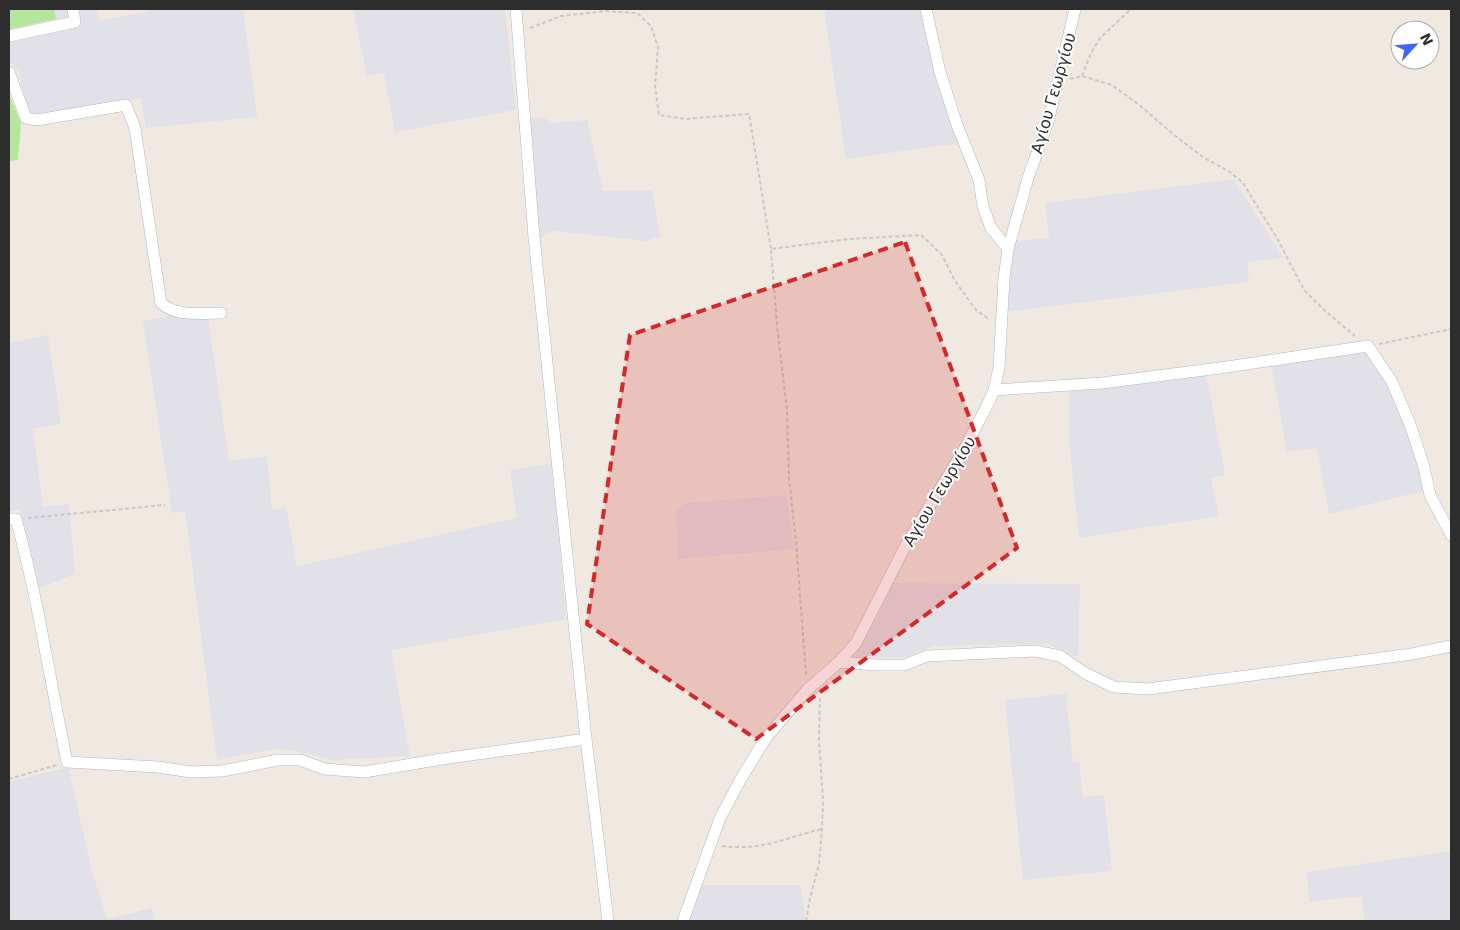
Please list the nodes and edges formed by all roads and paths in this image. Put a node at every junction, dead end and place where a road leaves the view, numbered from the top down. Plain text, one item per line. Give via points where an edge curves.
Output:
1 (73, 9) edge
2 (516, 9) edge
3 (926, 9) edge
4 (1075, 9) edge
5 (1131, 9) edge
6 (518, 32) junction
7 (9, 36) edge
8 (9, 72) edge
9 (1082, 76) junction
10 (1058, 82) junction
11 (1008, 249) junction
12 (771, 250) junction
13 (221, 313) dead end
14 (1001, 327) junction
15 (1451, 329) edge
16 (1368, 346) junction
17 (994, 390) junction
18 (165, 505) dead end
19 (12, 519) edge
20 (1451, 535) edge
21 (1451, 646) edge
22 (839, 662) junction
23 (820, 679) junction
24 (807, 690) junction
25 (586, 738) junction
26 (66, 762) junction
27 (9, 779) edge
28 (822, 829) junction
29 (711, 844) junction
30 (608, 921) edge
31 (683, 921) edge
32 (806, 921) edge

1 - 7 street via 75,22
2 - 6 street
3 - 11 street via 940,72 956,125 979,180 983,207 991,228
4 - 10 street, Αγίου Γεωργίου
5 - 9 path via 1100,38
6 - 12 path via 562,16 605,11 637,12 651,26 658,47 655,87 660,115 686,119 749,114
6 - 25 street via 534,237
8 - 13 street via 26,118 36,120 126,105 135,128 161,303 175,312
9 - 10 path
9 - 16 path via 1112,85 1203,157 1243,183 1304,290
10 - 11 street, Αγίου Γεωργίου
11 - 14 street, Αγίου Γεωργίου
12 - 14 path via 849,239 922,236 942,255 954,280 976,310
12 - 24 path via 787,410 789,478
14 - 17 street, Αγίου Γεωργίου via 999,368
15 - 16 path
16 - 17 street via 1102,383
16 - 20 street via 1392,382 1410,424 1430,495
17 - 22 street, Αγίου Γεωργίου via 967,445 907,542 856,643
18 - 19 path
19 - 26 street via 31,583
21 - 22 street via 1148,689 1114,687 1060,656 1036,651 927,656 904,665
22 - 23 street, Αγίου Γεωργίου
23 - 24 street, Αγίου Γεωργίου
23 - 28 path
24 - 29 street, Αγίου Γεωργίου via 766,738 720,818
25 - 26 street via 364,772 325,769 300,760 278,760 222,771
25 - 30 street
26 - 27 path
28 - 29 path via 768,845 742,848
28 - 32 path via 819,864
29 - 31 street, Αγίου Γεωργίου

